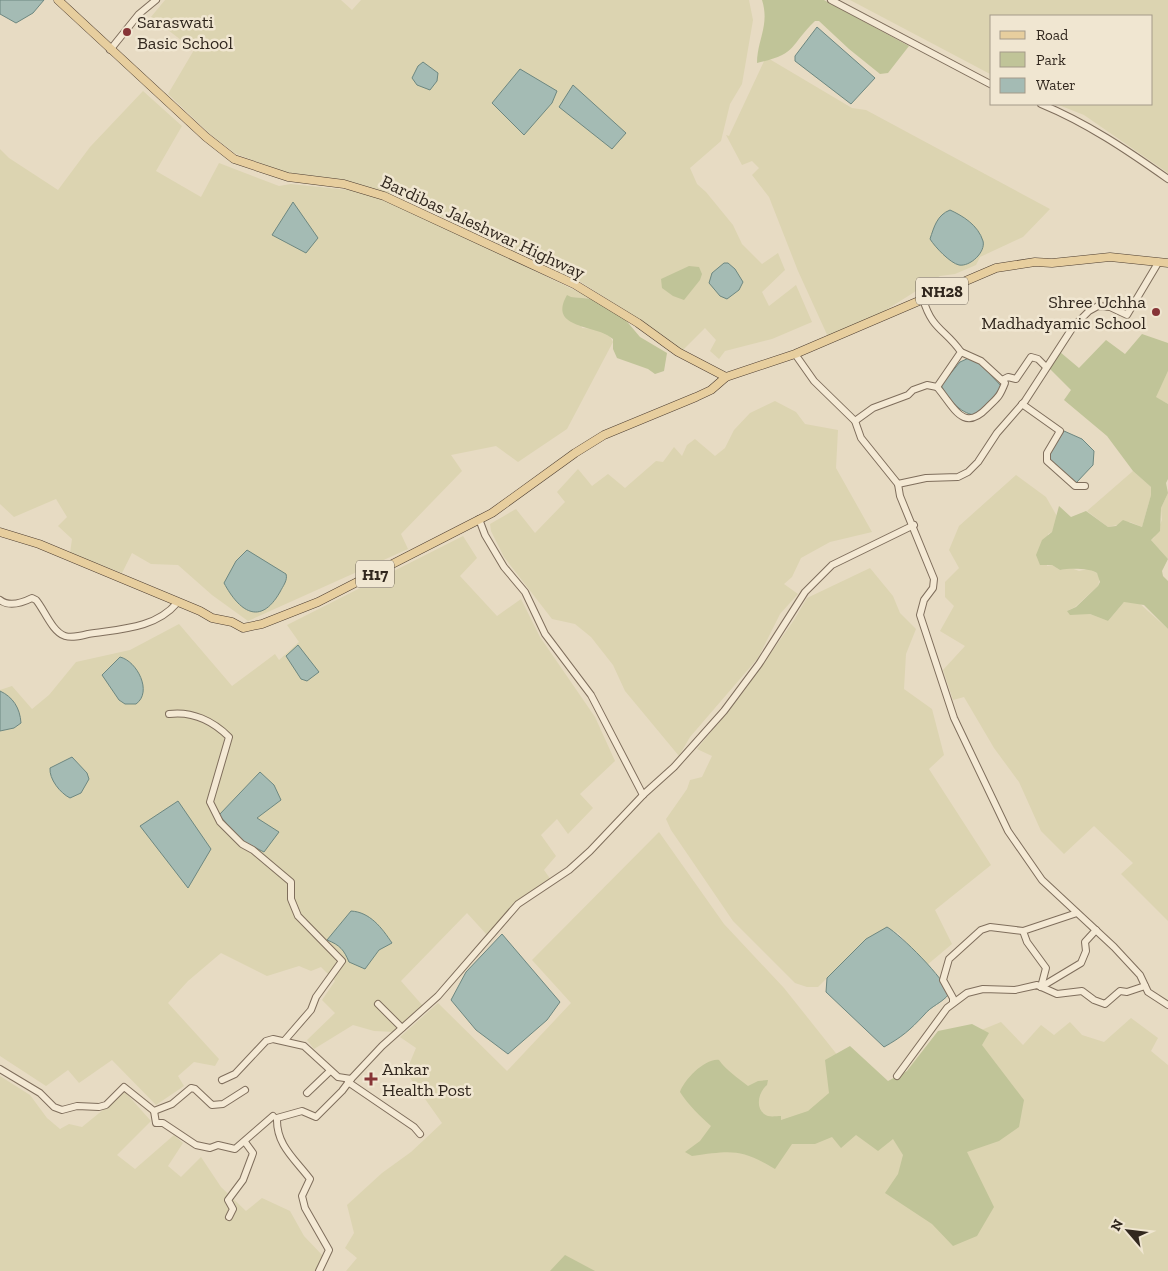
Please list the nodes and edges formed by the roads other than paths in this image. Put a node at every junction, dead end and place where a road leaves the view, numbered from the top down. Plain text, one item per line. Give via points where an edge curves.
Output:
1 (58, 0) edge
2 (156, 0) edge
3 (830, 0) edge
4 (110, 50) junction
5 (990, 84) edge
6 (1043, 105) edge
7 (1168, 179) edge
8 (1158, 263) junction
9 (1168, 263) edge
10 (923, 299) junction
11 (961, 352) junction
12 (795, 354) junction
13 (1046, 367) junction
14 (726, 377) junction
15 (1002, 380) junction
16 (937, 387) junction
17 (1022, 404) junction
18 (855, 421) junction
19 (898, 484) junction
20 (1085, 486) dead end
21 (479, 519) junction
22 (914, 525) junction
23 (0, 532) edge
24 (0, 600) edge
25 (177, 603) junction
26 (169, 714) dead end
27 (643, 795) junction
28 (1077, 913) junction
29 (1096, 930) junction
30 (1024, 931) junction
31 (1145, 986) junction
32 (1041, 987) junction
33 (953, 1002) junction
34 (378, 1004) dead end
35 (1168, 1005) edge
36 (402, 1028) junction
37 (285, 1040) junction
38 (0, 1069) edge
39 (330, 1071) junction
40 (897, 1076) dead end
41 (222, 1080) dead end
42 (350, 1080) junction
43 (245, 1090) dead end
44 (307, 1093) dead end
45 (154, 1111) junction
46 (273, 1116) dead end
47 (420, 1134) dead end
48 (245, 1142) junction
49 (229, 1217) dead end
50 (319, 1271) edge

1 - 4 main road, Bardibas Jaleshwar Highway
2 - 4 street via 139,14
3 - 5 street
4 - 14 main road, Bardibas Jaleshwar Highway via 206,138 234,159 288,177 344,184 384,196 574,284 678,352
6 - 7 street via 1126,149
8 - 9 main road, NH28
8 - 10 main road, NH28 via 1110,257 1035,262 996,268
8 - 13 street via 1127,315 1102,305 1094,308 1073,326
10 - 11 street via 929,317
10 - 12 main road, NH28
11 - 15 street via 981,361
11 - 16 street
12 - 14 main road, NH28
12 - 18 street via 814,381
13 - 15 street via 1031,357 1016,379 1008,377
13 - 17 street
14 - 21 main road, H17 via 711,390 604,435
15 - 16 street via 1005,383 1001,396 977,418 970,420 964,418
16 - 18 street via 920,387 873,408
17 - 19 street via 968,472 958,477 926,478
17 - 20 street via 1060,431 1046,453 1047,461 1075,486
18 - 19 street via 861,438
19 - 22 street
21 - 25 main road, H17 via 318,602 262,624 243,628
21 - 27 street via 504,567 525,592 545,634 590,696
22 - 27 street via 832,565 805,592 755,670 724,711 674,767
22 - 28 street via 934,579 920,615 954,718 1008,830 1042,880
23 - 25 main road, H17 via 39,544
24 - 25 street via 9,604 32,598 36,600 59,632 71,636 139,626 169,612
26 - 37 street via 197,716 216,725 229,737 210,802 220,822 242,844 254,850 291,882 298,916 342,961 316,997 311,1010
27 - 36 street via 569,870 518,904 438,996
28 - 29 street
28 - 30 street
29 - 31 street via 1140,975
29 - 32 street via 1085,942 1086,951 1081,963
30 - 32 street via 1027,942 1046,968
30 - 33 street via 986,928 949,959 943,980
31 - 32 street via 1120,992 1106,1004 1078,990 1056,994
31 - 35 street via 1148,992
32 - 33 street via 974,990
33 - 40 street
34 - 36 street
36 - 42 street
37 - 39 street via 304,1046
37 - 41 street via 266,1040 235,1074
38 - 45 street via 62,1110 106,1105 124,1087
39 - 42 street
39 - 44 street
42 - 47 street
42 - 50 street via 316,1116 302,1111 277,1118 283,1148 297,1160 310,1179 302,1196 305,1208 328,1250
43 - 45 street via 223,1104 212,1105 191,1088 172,1104
45 - 48 street via 156,1123 163,1123 196,1145 235,1149
46 - 48 street
48 - 49 street via 253,1153 243,1180 228,1200 233,1209

